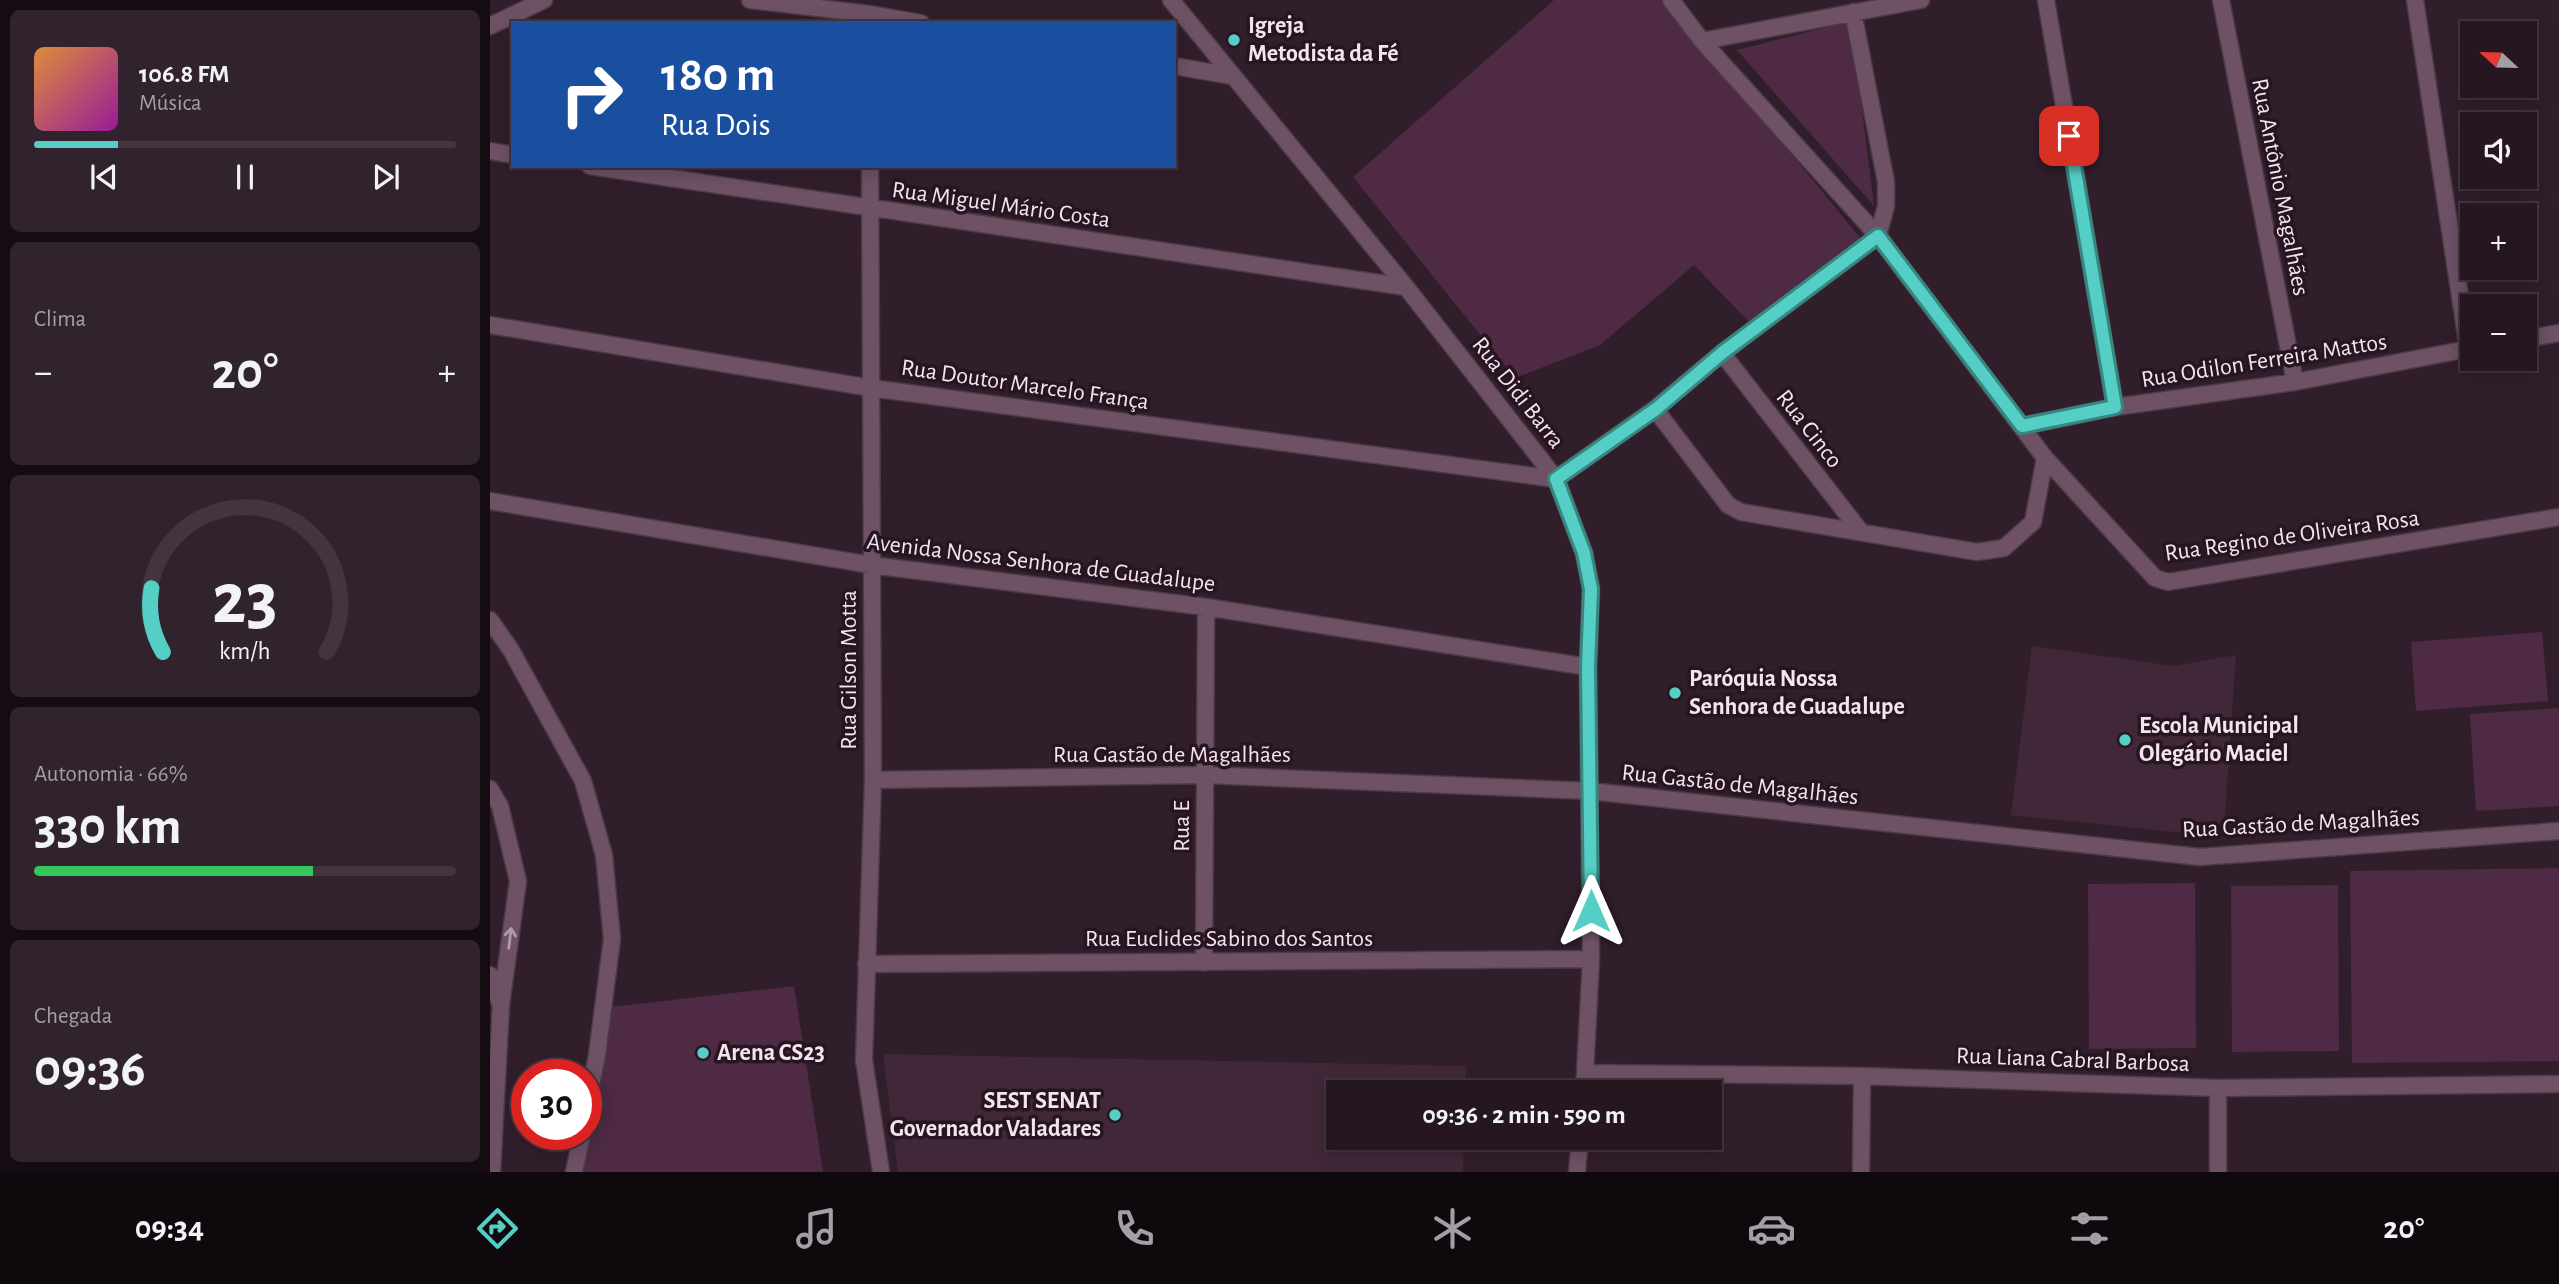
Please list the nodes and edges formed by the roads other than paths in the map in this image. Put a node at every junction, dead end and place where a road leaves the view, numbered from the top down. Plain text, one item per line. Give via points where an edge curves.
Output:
1 (544, 0) edge
2 (750, 0) edge
3 (1171, 0) edge
4 (1671, 0) edge
5 (1921, 0) edge
6 (2046, 0) edge
7 (2221, 0) edge
8 (2415, 0) edge
9 (869, 12) edge
10 (1853, 12) junction
11 (912, 21) edge
12 (490, 26) edge
13 (1702, 41) junction
14 (1176, 66) edge
15 (1232, 76) junction
16 (490, 151) edge
17 (511, 155) edge
18 (603, 168) edge
19 (870, 168) edge
20 (871, 208) junction
21 (1878, 236) junction
22 (1406, 287) junction
23 (2461, 294) edge
24 (490, 325) edge
25 (2559, 333) edge
26 (2537, 337) edge
27 (2460, 351) edge
28 (1722, 353) junction
29 (2295, 382) junction
30 (871, 387) junction
31 (2115, 407) junction
32 (1656, 409) junction
33 (2022, 426) junction
34 (2045, 458) junction
35 (1556, 479) junction
36 (490, 500) edge
37 (2559, 517) edge
38 (1861, 532) junction
39 (871, 565) junction
40 (1206, 607) junction
41 (490, 620) edge
42 (1588, 667) junction
43 (1205, 775) junction
44 (873, 780) junction
45 (490, 789) edge
46 (1590, 791) junction
47 (2559, 831) edge
48 (1591, 959) junction
49 (1204, 962) junction
50 (866, 964) junction
51 (490, 975) edge
52 (501, 1006) junction
53 (596, 1059) edge
54 (1586, 1073) junction
55 (1862, 1076) junction
56 (1585, 1080) edge
57 (2559, 1084) edge
58 (2218, 1088) junction
59 (579, 1150) edge
60 (1579, 1150) edge
61 (492, 1172) edge
62 (574, 1172) edge
63 (881, 1172) edge
64 (1577, 1172) edge
65 (1861, 1172) edge
66 (2218, 1172) edge

1 - 12 street
2 - 9 street
3 - 15 street, Rua Didi Barra
4 - 13 street, Rua Regino de Oliveira Rosa
5 - 10 street
6 - 31 street
7 - 29 street, Rua Antônio Magalhães
8 - 23 street
9 - 11 street
10 - 13 street
10 - 21 street via 1886,182 1886,206
13 - 21 street, Rua Regino de Oliveira Rosa
14 - 15 street
15 - 22 street, Rua Didi Barra
16 - 17 street
18 - 20 street, Rua Miguel Mário Costa
19 - 20 street, Rua Gilson Motta
20 - 22 street, Rua Miguel Mário Costa
20 - 30 street, Rua Gilson Motta
21 - 28 street
21 - 33 street, Rua Regino de Oliveira Rosa
22 - 35 street, Rua Didi Barra
24 - 30 street, Rua Doutor Marcelo França
25 - 26 street
27 - 29 street, Rua Odilon Ferreira Mattos
28 - 32 street
28 - 38 street, Rua Cinco
29 - 31 street, Rua Odilon Ferreira Mattos
30 - 35 street, Rua Doutor Marcelo França
30 - 39 street, Rua Gilson Motta
31 - 33 street, Rua Odilon Ferreira Mattos
32 - 35 street
32 - 38 street via 1728,505 1741,512
33 - 34 street, Rua Regino de Oliveira Rosa
34 - 37 street, Rua Regino de Oliveira Rosa via 2155,578 2168,582
34 - 38 street via 2033,522 2004,548 1977,552
35 - 42 street, Rua Didi Barra via 1584,553 1591,589
36 - 39 street, Avenida Nossa Senhora de Guadalupe
39 - 40 street, Avenida Nossa Senhora de Guadalupe
39 - 44 street, Rua Gilson Motta
40 - 42 street, Avenida Nossa Senhora de Guadalupe
40 - 43 street, Rua E
41 - 53 street via 511,649 583,781 604,855 612,939
42 - 46 street, Rua Didi Barra
43 - 44 street, Rua Gastão de Magalhães
43 - 46 street, Rua Gastão de Magalhães
43 - 49 street, Rua E
44 - 50 street, Rua Gilson Motta
52 -> 45 street via 517,881 500,806
46 - 47 street, Rua Gastão de Magalhães via 2200,857
46 - 48 street, Rua Didi Barra
48 - 49 street, Rua Euclides Sabino dos Santos
48 - 54 street, Rua Didi Barra
49 - 50 street, Rua Euclides Sabino dos Santos
50 - 63 street, Rua Gilson Motta via 864,1060
51 - 52 street
52 - 61 street
54 - 55 street, Rua Liana Cabral Barbosa
54 - 56 street, Rua Didi Barra
55 - 58 street, Rua Liana Cabral Barbosa
55 - 65 street
57 - 58 street, Rua Liana Cabral Barbosa
58 - 66 street
59 - 62 street
60 - 64 street

